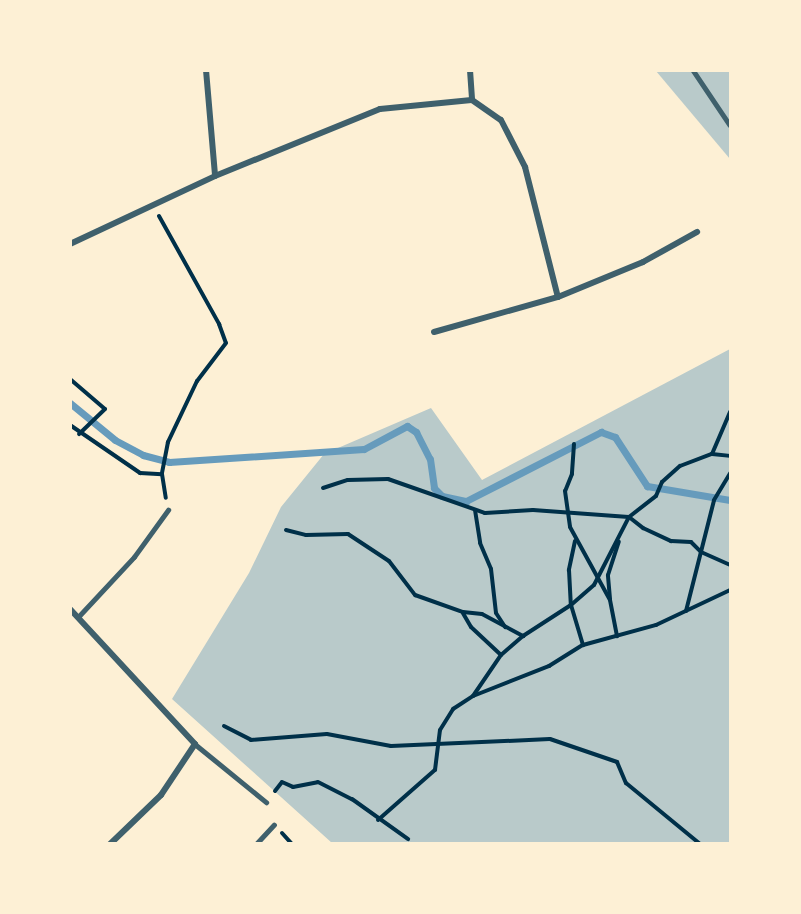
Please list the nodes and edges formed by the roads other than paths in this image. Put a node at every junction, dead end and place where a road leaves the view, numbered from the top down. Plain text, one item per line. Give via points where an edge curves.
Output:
1 (206, 70) edge
2 (470, 70) edge
3 (693, 70) edge
4 (472, 100) junction
5 (730, 125) edge
6 (215, 176) junction
7 (697, 232) dead end
8 (70, 244) edge
9 (558, 297) junction
10 (434, 332) dead end
11 (168, 510) road end
12 (70, 609) edge
13 (78, 617) junction
14 (195, 744) junction
15 (266, 802) road end
16 (274, 825) dead end
17 (110, 843) edge
18 (256, 843) edge

1 - 6 street
2 - 4 street
3 - 5 lane
4 - 6 street via 380,109
4 - 9 street via 501,120 525,167
6 - 8 street
7 - 9 street via 643,262
9 - 10 street
11 - 13 lane via 134,557
12 - 13 street
13 - 14 street
14 - 15 lane
14 - 17 street via 161,795
16 - 18 lane

